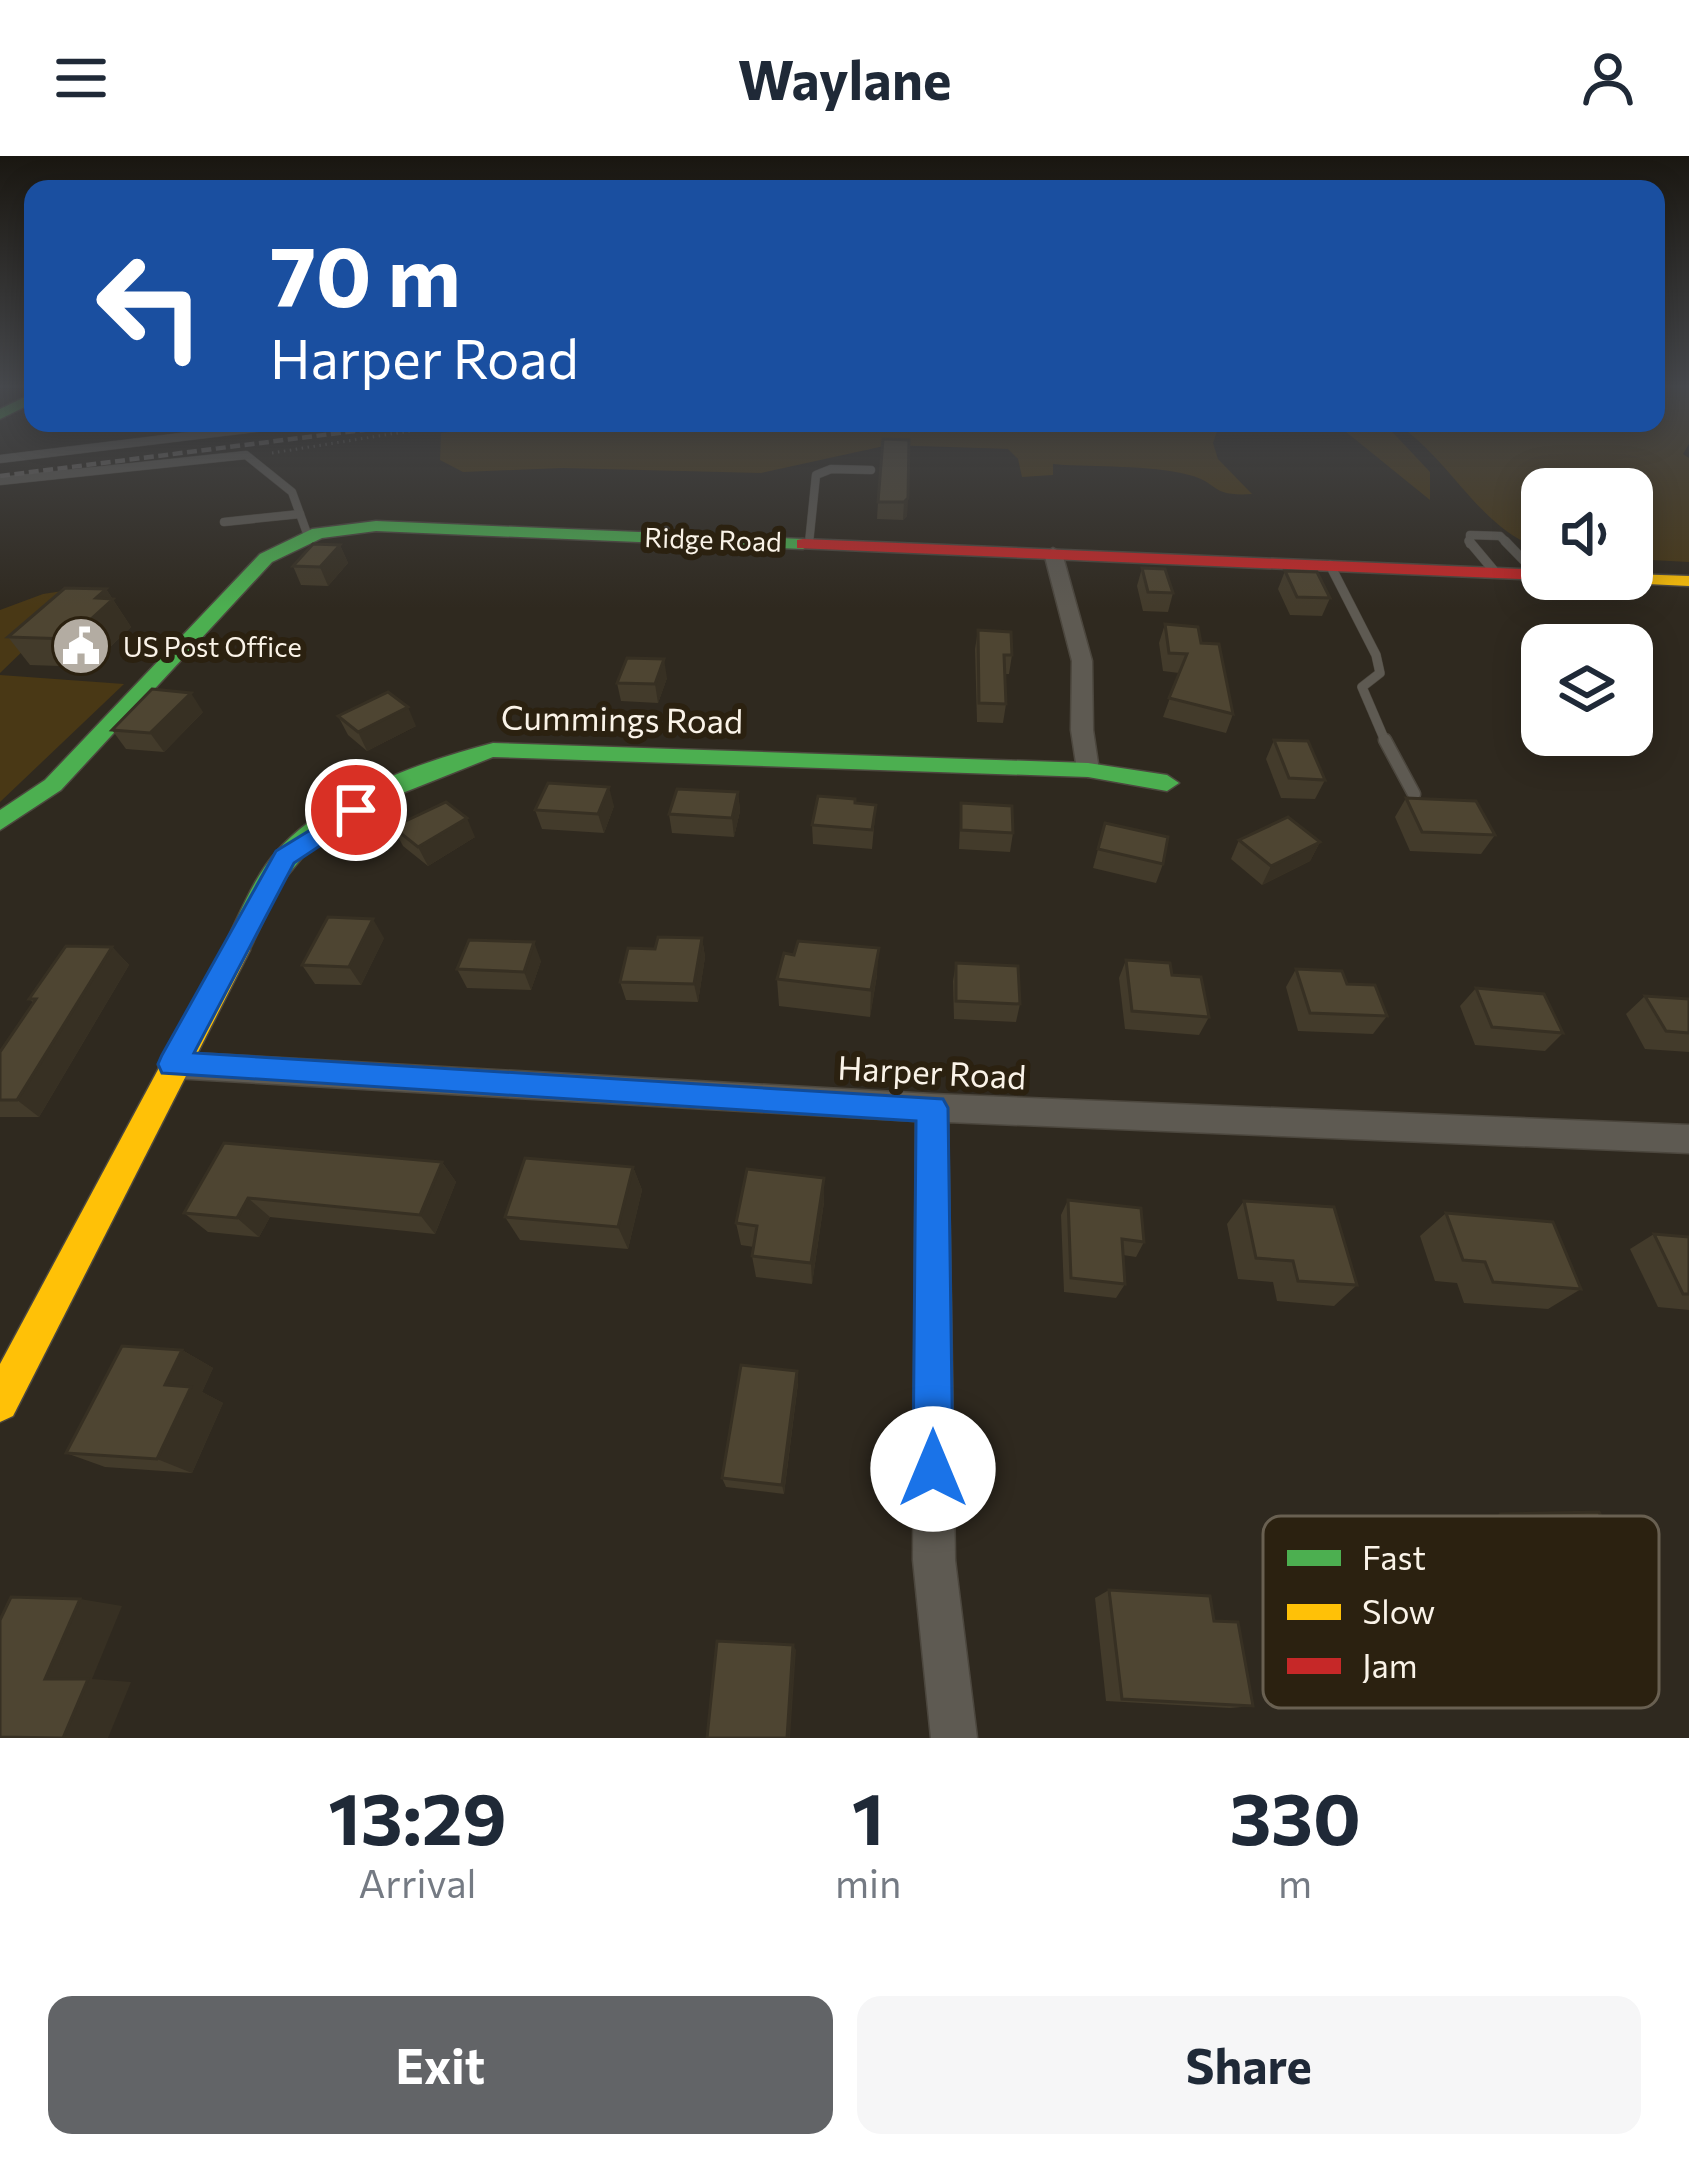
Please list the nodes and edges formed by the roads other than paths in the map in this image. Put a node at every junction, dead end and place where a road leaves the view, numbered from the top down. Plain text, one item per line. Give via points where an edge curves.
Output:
1 (189, 461) edge
2 (256, 461) edge
3 (871, 470) dead end
4 (0, 481) edge
5 (224, 522) dead end
6 (304, 525) junction
7 (809, 543) junction
8 (1053, 553) junction
9 (1521, 556) edge
10 (1330, 565) junction
11 (1495, 572) junction
12 (1521, 573) edge
13 (1653, 579) edge
14 (1689, 581) edge
15 (1088, 770) junction
16 (1167, 783) dead end
17 (1414, 794) edge
18 (0, 822) edge
19 (173, 1064) junction
20 (932, 1108) junction
21 (1689, 1138) edge
22 (0, 1402) edge
23 (954, 1738) edge

1 - 4 lane
2 - 6 lane via 292,492
3 - 7 lane via 817,476
5 - 6 lane
6 - 7 street, Ridge Road
6 - 18 street, Ridge Road via 53,785
7 - 8 street, Ridge Road
8 - 10 street, Ridge Road
8 - 15 street via 1082,661
9 - 11 lane via 1500,536 1469,535
10 - 11 street, Ridge Road
10 - 17 lane via 1376,655 1380,674 1362,687 1370,712
11 - 12 street, Ridge Road
13 - 14 street
15 - 16 street, Cummings Road
15 - 19 street, Cummings Road via 487,751 420,777 285,857
19 - 20 street, Harper Road
19 - 22 street, Cummings Road
20 - 21 street, Harper Road
20 - 23 street via 934,1560

